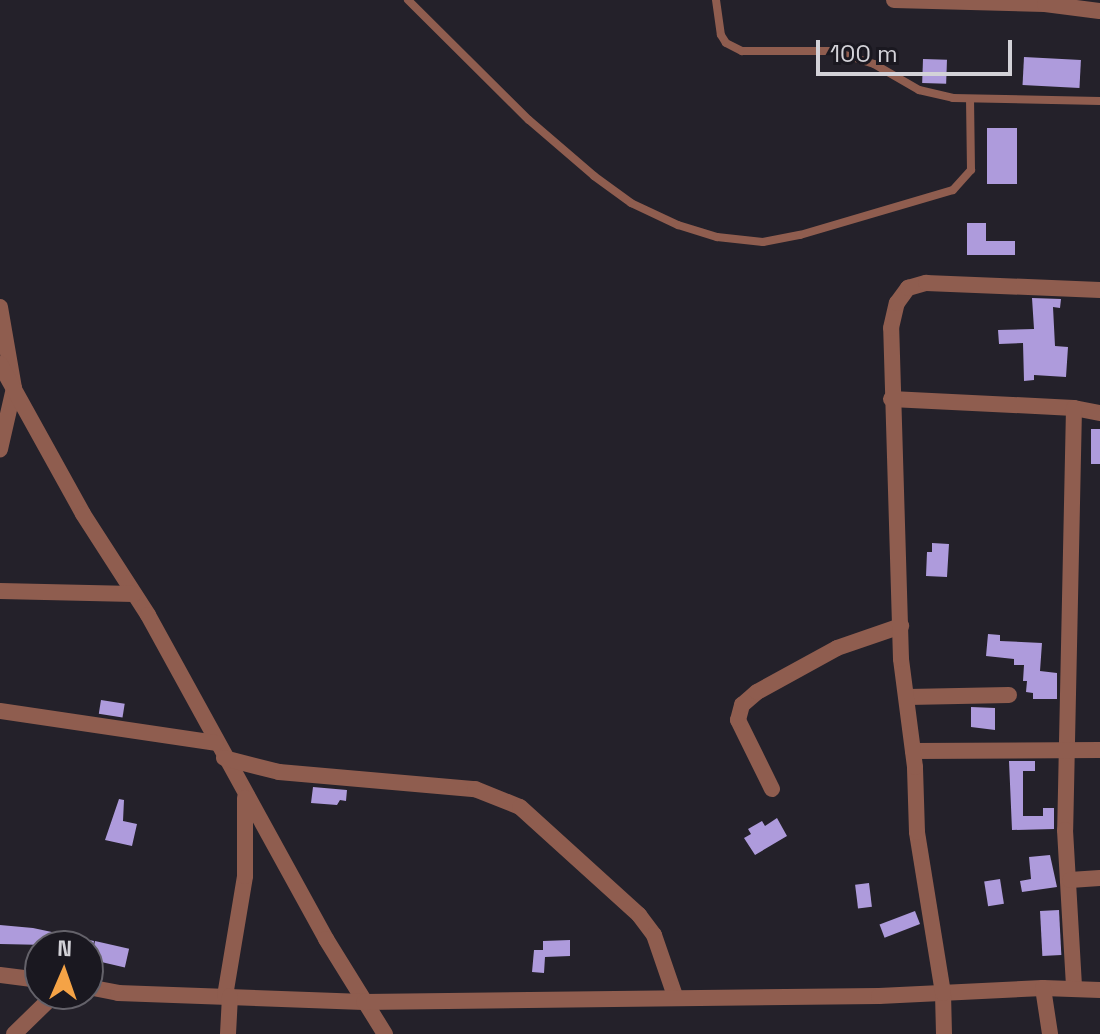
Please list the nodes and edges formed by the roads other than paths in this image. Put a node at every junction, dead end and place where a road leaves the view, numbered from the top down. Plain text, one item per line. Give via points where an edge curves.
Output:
1 (408, 0) edge
2 (716, 0) edge
3 (894, 0) edge
4 (1090, 7) edge
5 (970, 99) junction
6 (1100, 101) edge
7 (1100, 290) edge
8 (0, 307) edge
9 (0, 364) edge
10 (14, 388) junction
11 (891, 399) junction
12 (1074, 408) junction
13 (1100, 413) edge
14 (0, 449) edge
15 (0, 591) edge
16 (134, 594) junction
17 (901, 626) junction
18 (1009, 695) dead end
19 (908, 697) junction
20 (0, 711) edge
21 (216, 743) junction
22 (1068, 748) junction
23 (1100, 750) edge
24 (913, 751) junction
25 (224, 758) junction
26 (772, 789) dead end
27 (245, 796) junction
28 (1100, 878) edge
29 (1070, 880) junction
30 (0, 975) edge
31 (24, 978) edge
32 (1043, 988) junction
33 (1074, 988) junction
34 (104, 990) edge
35 (1100, 990) edge
36 (943, 993) junction
37 (228, 996) junction
38 (675, 996) junction
39 (364, 1002) junction
40 (39, 1010) edge
41 (14, 1034) edge
42 (228, 1034) edge
43 (385, 1034) edge
44 (944, 1034) edge
45 (1050, 1034) edge

1 - 5 lane via 594,176 631,203 717,237 763,242 800,235 953,190 971,170
2 - 5 lane via 721,35 742,51 833,51 874,64 919,90
3 - 4 street
5 - 6 lane
7 - 11 street via 970,283 908,288 897,303 891,328
8 - 10 street
9 - 10 street
10 - 14 street
10 - 16 street
11 - 12 street
11 - 17 street
12 - 13 street
12 - 22 street
15 - 16 street
16 - 21 street
17 - 19 street
17 - 26 street via 837,648 742,705 738,720
18 - 19 street
19 - 24 street
20 - 21 street
21 - 25 street
22 - 23 street
22 - 24 street
22 - 29 street via 1065,830
24 - 36 street via 917,832
25 - 27 street
25 - 38 street via 279,772 475,789 520,807 639,915 654,935
27 - 37 street via 245,876
27 - 39 street
28 - 29 street
29 - 33 street
30 - 31 street
32 - 33 street
32 - 36 street
32 - 45 street
33 - 35 street
34 - 37 street
36 - 38 street
36 - 44 street
37 - 39 street
37 - 42 street
38 - 39 street
39 - 43 street
40 - 41 street

